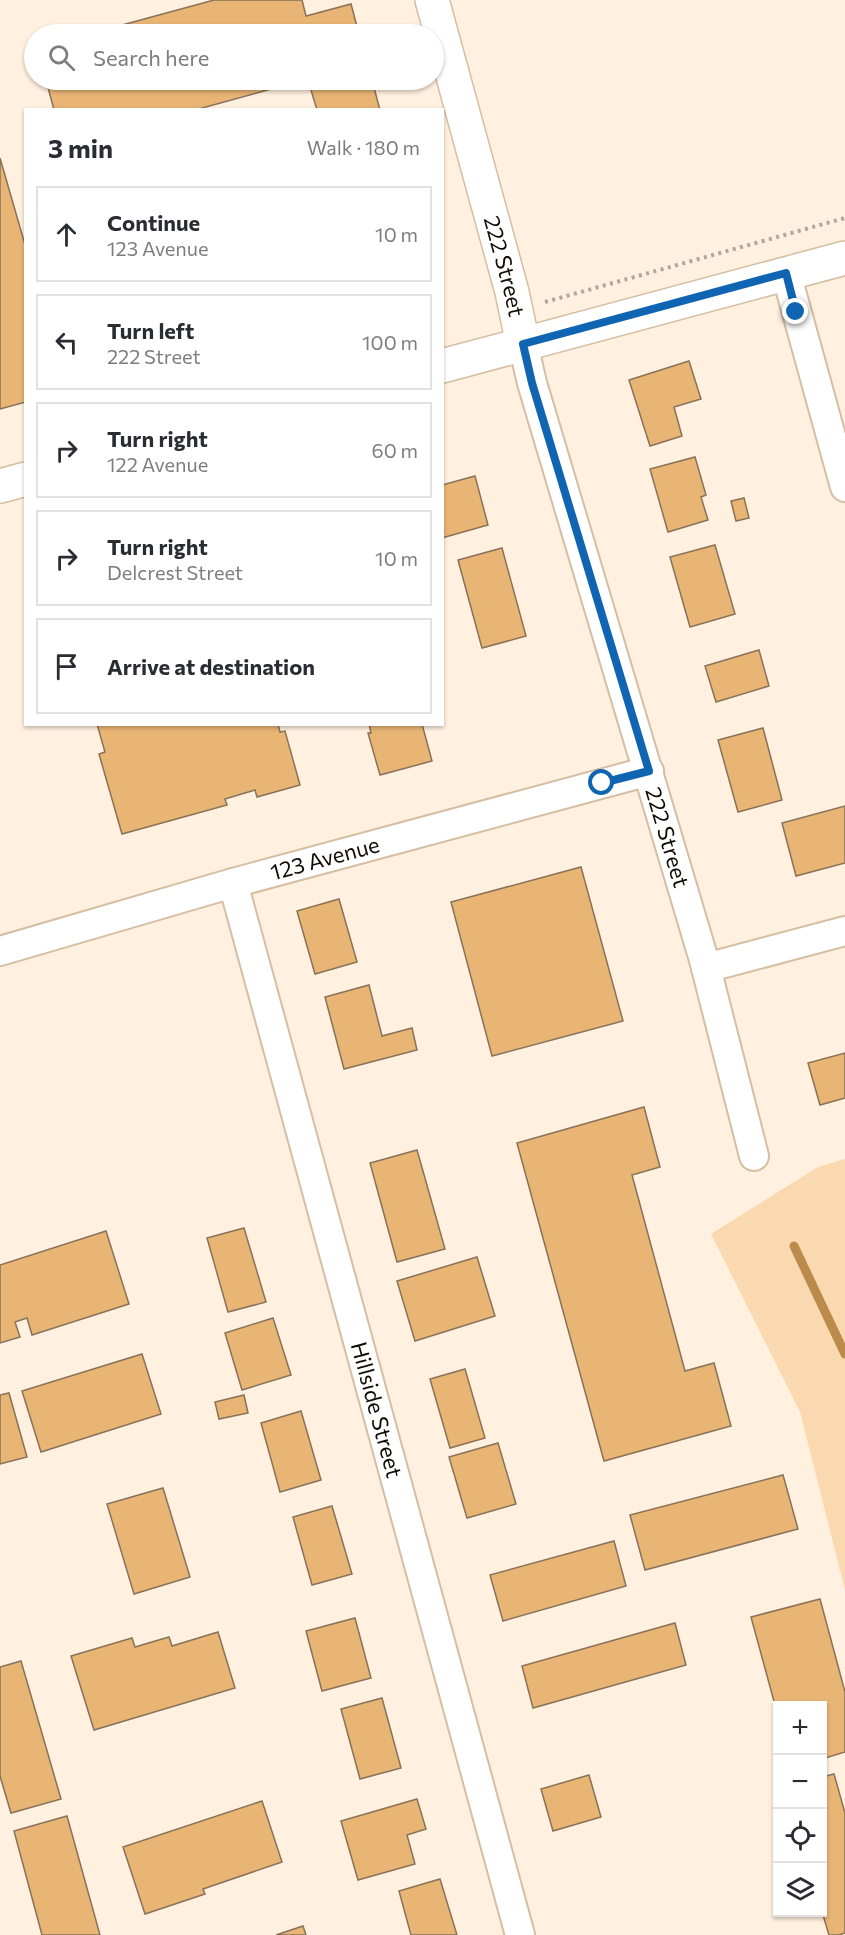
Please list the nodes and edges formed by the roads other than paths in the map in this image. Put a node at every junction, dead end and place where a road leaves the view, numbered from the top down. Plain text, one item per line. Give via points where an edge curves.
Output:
1 (432, 0) edge
2 (439, 24) edge
3 (444, 44) edge
4 (845, 258) edge
5 (786, 273) junction
6 (523, 344) junction
7 (444, 365) edge
8 (24, 480) edge
9 (0, 486) edge
10 (845, 487) edge
11 (649, 771) junction
12 (234, 883) junction
13 (845, 931) edge
14 (0, 951) edge
15 (706, 968) junction
16 (754, 1156) dead end
17 (520, 1935) edge

1 - 2 street, 222 Street
3 - 6 street, 222 Street
4 - 5 street
5 - 6 street
5 - 10 street
6 - 7 street
6 - 11 street, 222 Street
8 - 9 street
11 - 12 street, 123 Avenue
11 - 15 street, 222 Street
12 - 14 street, 123 Avenue
12 - 17 street, Hillside Street
13 - 15 street
15 - 16 street, 222 Street

